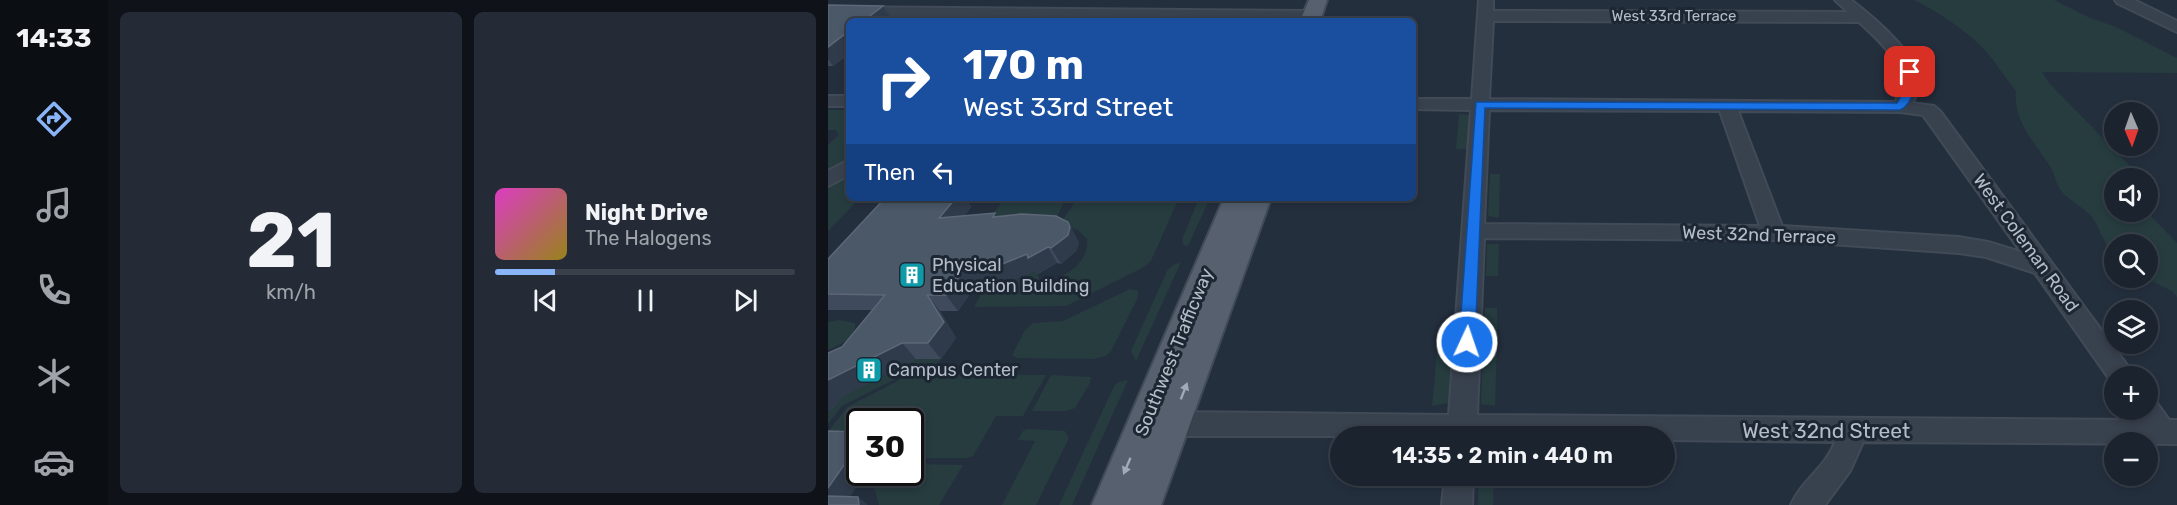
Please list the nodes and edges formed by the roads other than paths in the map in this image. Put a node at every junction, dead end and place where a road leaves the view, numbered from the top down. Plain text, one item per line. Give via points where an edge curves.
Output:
1 (905, 0) edge
2 (1033, 0) edge
3 (1174, 0) edge
4 (1334, 0) edge
5 (1842, 0) edge
6 (2122, 0) edge
7 (1485, 8) edge
8 (828, 12) edge
9 (888, 13) junction
10 (1316, 14) edge
11 (1015, 17) edge
12 (1864, 17) junction
13 (1162, 18) edge
14 (2177, 27) edge
15 (828, 101) edge
16 (846, 101) edge
17 (1416, 104) edge
18 (1480, 104) junction
19 (1727, 106) junction
20 (1900, 107) junction
21 (846, 168) edge
22 (828, 180) edge
23 (1236, 201) edge
24 (1257, 201) edge
25 (1473, 231) junction
26 (1774, 233) junction
27 (2043, 267) junction
28 (2115, 366) edge
29 (1172, 424) junction
30 (2162, 424) edge
31 (1330, 426) edge
32 (1462, 426) edge
33 (1675, 430) edge
34 (1851, 431) junction
35 (1458, 486) edge
36 (1111, 505) edge
37 (1142, 505) edge
38 (1457, 505) edge
39 (1806, 505) edge

1 - 9 street
2 - 11 street
3 - 13 street
4 - 10 main road
5 - 12 street
6 - 14 street
7 - 12 street, West 33rd Terrace
7 - 18 street
8 - 9 street
9 - 11 street
10 - 13 street
11 - 13 street
12 - 20 street via 1884,36 1910,72 1911,87
15 - 16 street
17 - 18 street
18 - 19 street
18 - 25 street
19 - 20 street
19 - 26 street
20 - 27 street, West Coleman Road via 1928,110 1934,115
21 - 22 street
23 -> 36 main road, Southwest Trafficway
29 -> 24 main road, Southwest Trafficway
25 - 26 street, West 32nd Terrace
25 - 32 street
26 - 27 street, West 32nd Terrace via 1959,245
27 - 28 street, West Coleman Road
29 - 31 street, West 32nd Street
29 - 37 main road, Southwest Trafficway
30 - 34 street, West 32nd Street
33 - 34 street, West 32nd Street
34 - 39 street via 1849,448 1841,463
35 - 38 street

